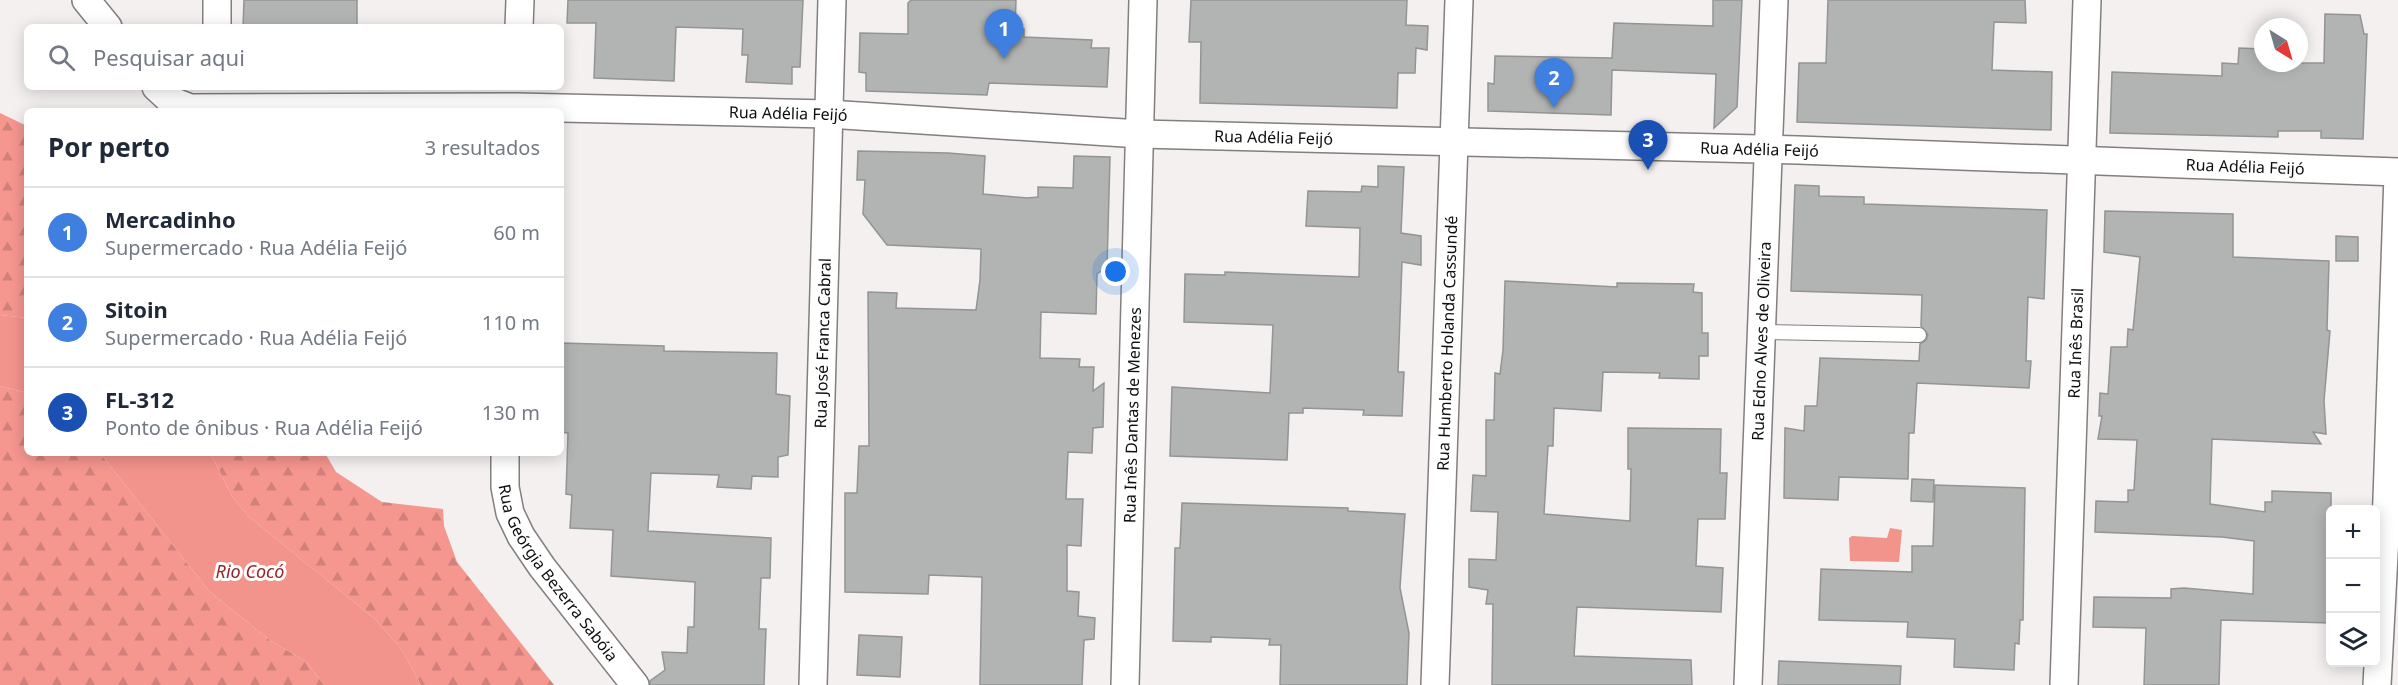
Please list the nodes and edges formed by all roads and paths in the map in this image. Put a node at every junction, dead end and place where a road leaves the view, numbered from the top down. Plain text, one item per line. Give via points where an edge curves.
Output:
1 (86, 0) edge
2 (218, 0) edge
3 (520, 0) edge
4 (832, 0) edge
5 (1143, 0) edge
6 (1459, 0) edge
7 (1774, 0) edge
8 (2087, 0) edge
9 (106, 24) edge
10 (217, 24) edge
11 (519, 24) edge
12 (160, 90) edge
13 (215, 97) edge
14 (517, 102) edge
15 (828, 114) junction
16 (1140, 134) junction
17 (1454, 143) junction
18 (1770, 149) junction
19 (2081, 160) junction
20 (2398, 174) edge
21 (1764, 332) junction
22 (1919, 335) dead end
23 (505, 456) edge
24 (635, 685) edge
25 (813, 685) edge
26 (1125, 685) edge
27 (1435, 685) edge
28 (1748, 685) edge
29 (2064, 685) edge
30 (2377, 685) edge

1 - 9 street
2 - 10 street
3 - 11 street
4 - 15 street, Rua José Franca Cabral
5 - 16 street, Rua Inês Dantas de Menezes
6 - 17 street, Rua Humberto Holanda Cassundé
7 - 18 street, Rua Edno Alves de Oliveira
8 - 19 street, Rua Inês Brasil
12 - 13 street, Rua Adélia Feijó via 180,106
13 - 14 street, Rua Adélia Feijó
14 - 15 street, Rua Adélia Feijó
15 - 16 street, Rua Adélia Feijó
15 - 25 street, Rua José Franca Cabral
16 - 17 street, Rua Adélia Feijó
16 - 26 street, Rua Inês Dantas de Menezes
17 - 18 street, Rua Adélia Feijó
17 - 27 street, Rua Humberto Holanda Cassundé
18 - 19 street, Rua Adélia Feijó
18 - 21 street, Rua Edno Alves de Oliveira
19 - 20 street, Rua Adélia Feijó
19 - 29 street, Rua Inês Brasil
20 - 30 street
21 - 22 lane
21 - 28 street, Rua Edno Alves de Oliveira
23 - 24 street, Rua Geórgia Bezerra Sabóia via 508,505 521,536

